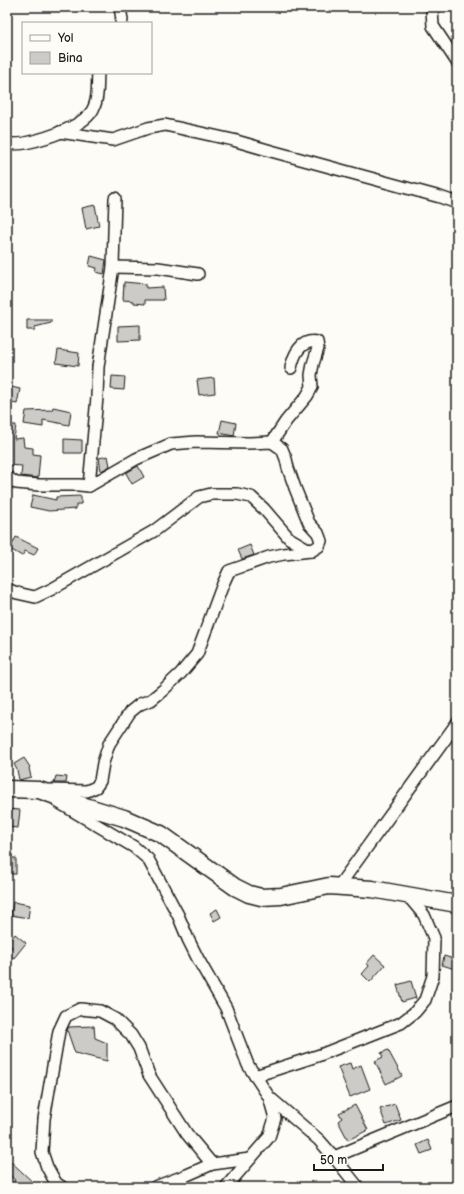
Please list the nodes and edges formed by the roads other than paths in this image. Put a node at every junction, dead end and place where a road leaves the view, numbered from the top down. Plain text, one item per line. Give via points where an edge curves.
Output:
1 (120, 7) edge
2 (436, 7) edge
3 (121, 22) edge
4 (457, 62) edge
5 (98, 74) edge
6 (60, 132) junction
7 (7, 144) edge
8 (114, 198) dead end
9 (457, 203) edge
10 (113, 267) junction
11 (198, 274) dead end
12 (291, 368) dead end
13 (272, 442) junction
14 (7, 477) edge
15 (89, 486) junction
16 (311, 551) junction
17 (7, 589) edge
18 (457, 723) edge
19 (7, 789) edge
20 (39, 790) junction
21 (338, 887) junction
22 (408, 896) junction
23 (457, 904) edge
24 (255, 1076) junction
25 (269, 1097) junction
26 (457, 1106) edge
27 (334, 1157) junction
28 (250, 1159) junction
29 (212, 1164) junction
30 (62, 1187) edge
31 (155, 1187) edge
32 (226, 1187) edge
33 (358, 1187) edge

1 - 3 street
2 - 4 street via 432,10 433,26
5 - 6 street via 94,108 82,122
6 - 7 street via 24,143
6 - 9 street via 114,140 165,125 233,140
8 - 10 street
10 - 11 street via 158,268
10 - 15 street via 98,367
12 - 13 street via 294,356 301,346 311,341 317,342 318,348 311,375 312,387
13 - 15 street via 171,444 136,459
13 - 16 street via 282,449 309,523 320,537 319,546
14 - 15 street via 16,482 39,485
16 - 17 street via 289,538 251,497 212,494 199,497 154,530 35,597
16 - 20 street via 269,557 229,571 197,654 162,691 130,712 109,744 100,781 96,787 87,790
18 - 21 street
19 - 20 street
20 - 21 street via 124,818 161,834 249,894 281,896 329,886
20 - 24 street via 134,847 148,859 198,959 226,1008 248,1065
21 - 22 street via 372,889
22 - 23 street
22 - 24 street via 424,915 434,938 433,976 425,1000 415,1012 394,1026 320,1055
24 - 25 street
25 - 27 street
25 - 28 street via 275,1118 269,1137
26 - 27 street
27 - 33 street
28 - 29 street
28 - 32 street
29 - 30 street via 187,1134 150,1075 131,1035 115,1018 100,1012 80,1009 66,1016 59,1031 44,1119 42,1152 56,1183
29 - 31 street

